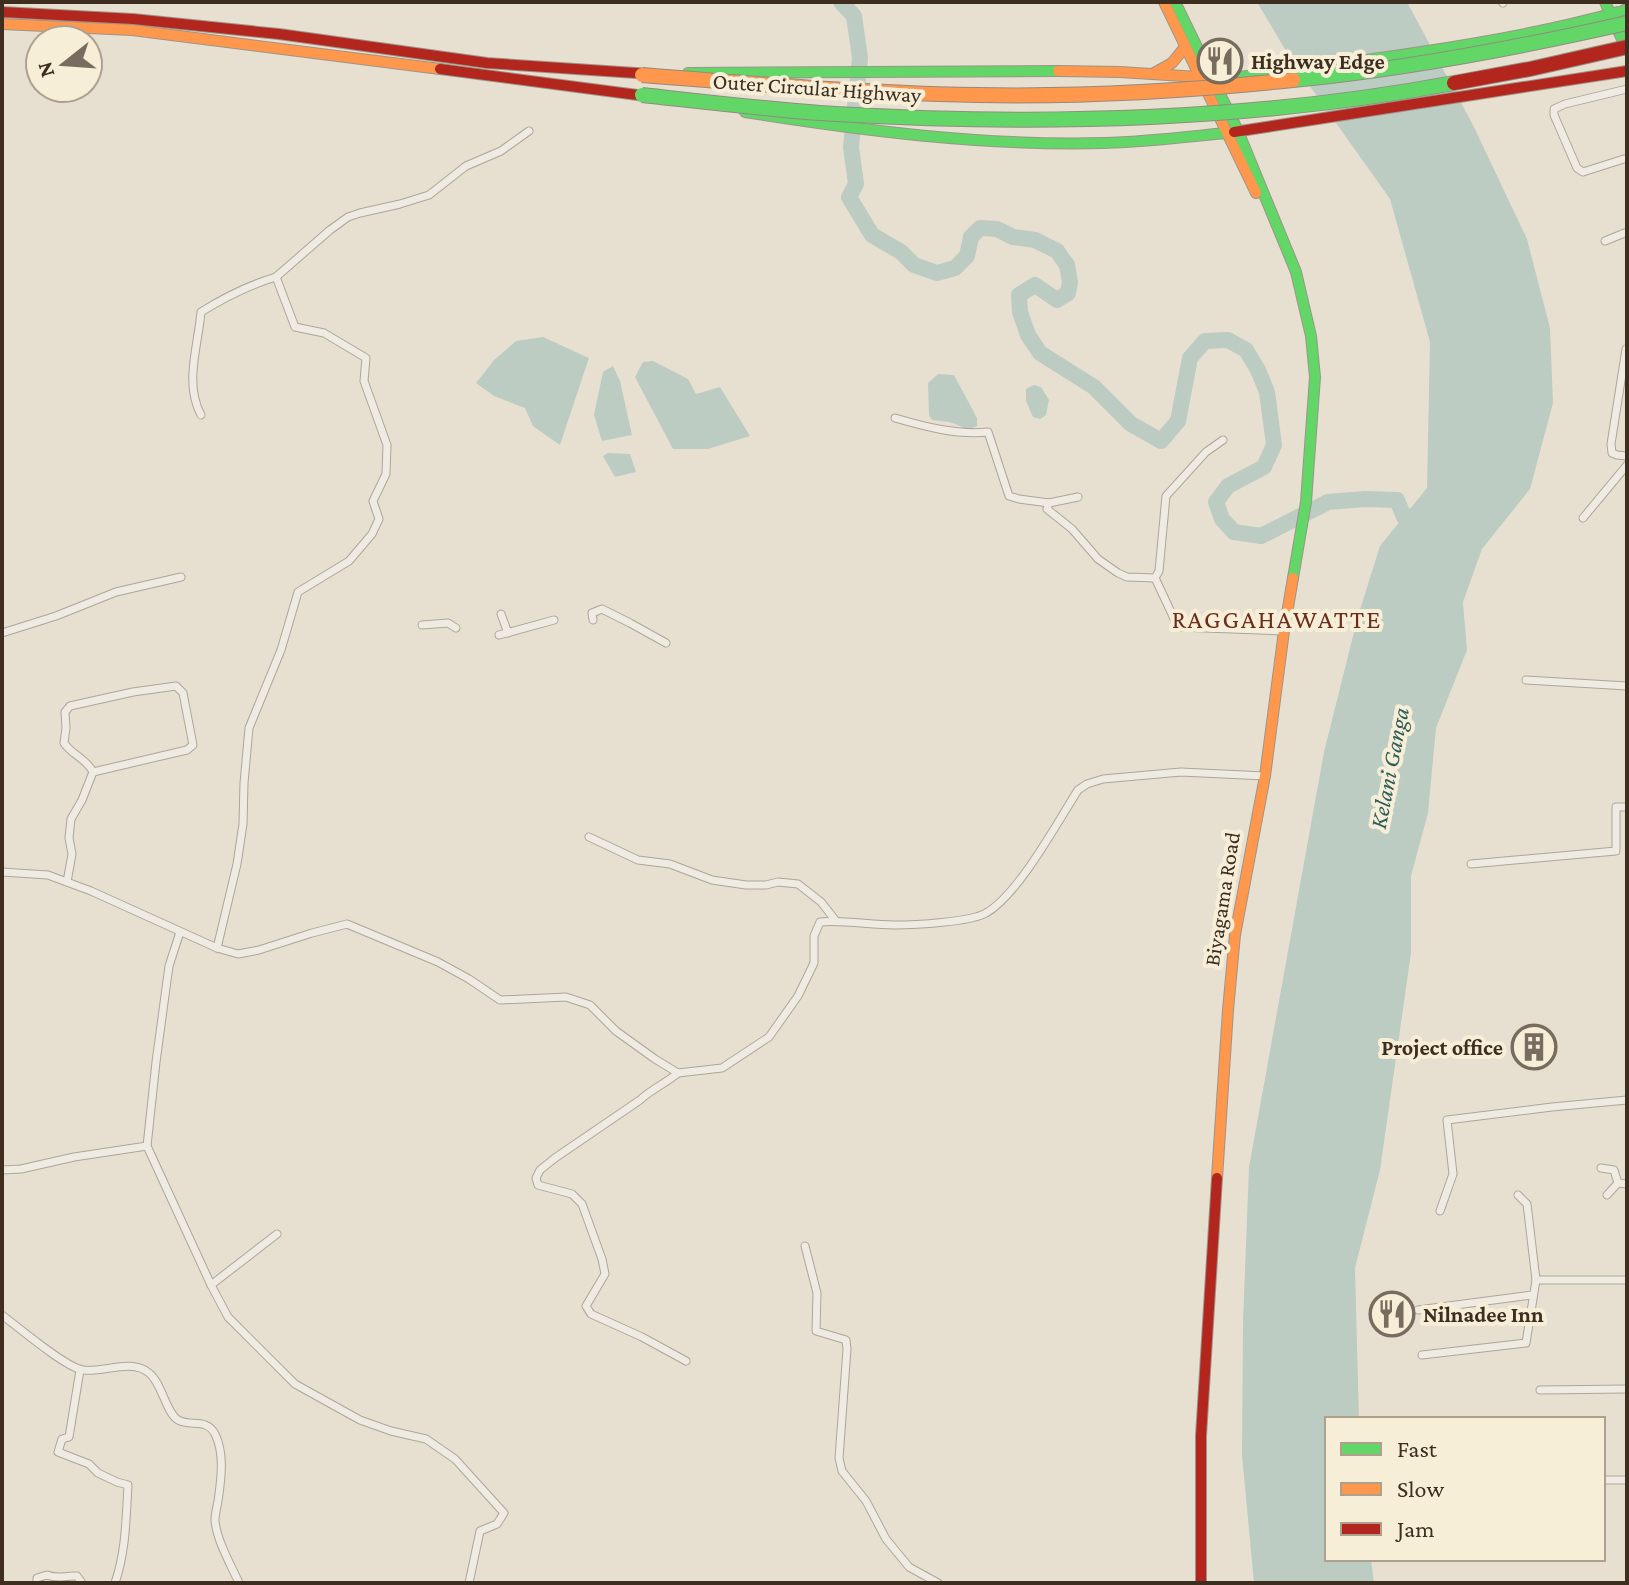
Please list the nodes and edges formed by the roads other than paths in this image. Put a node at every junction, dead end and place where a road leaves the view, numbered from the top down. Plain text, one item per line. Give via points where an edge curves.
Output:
1 (1164, 2) edge
2 (1175, 2) edge
3 (1620, 11) edge
4 (2, 12) edge
5 (2, 24) edge
6 (1185, 47) junction
7 (1627, 48) edge
8 (349, 50) junction
9 (1627, 71) edge
10 (1154, 73) junction
11 (642, 75) junction
12 (1206, 78) junction
13 (1627, 89) edge
14 (642, 95) junction
15 (529, 131) dead end
16 (1232, 132) junction
17 (1627, 158) edge
18 (1627, 232) edge
19 (1605, 241) dead end
20 (276, 277) junction
21 (1626, 349) edge
22 (201, 415) dead end
23 (895, 418) dead end
24 (1223, 440) dead end
25 (1627, 456) edge
26 (1627, 465) edge
27 (1078, 497) dead end
28 (1049, 503) junction
29 (1583, 518) dead end
30 (181, 577) dead end
31 (1155, 578) junction
32 (501, 614) dead end
33 (554, 620) dead end
34 (593, 620) dead end
35 (422, 625) dead end
36 (456, 628) dead end
37 (1284, 631) junction
38 (2, 633) edge
39 (666, 643) dead end
40 (1526, 680) dead end
41 (1627, 686) edge
42 (93, 772) junction
43 (1265, 776) junction
44 (1627, 807) edge
45 (589, 837) dead end
46 (1471, 864) dead end
47 (2, 872) edge
48 (67, 882) junction
49 (836, 921) junction
50 (180, 932) junction
51 (217, 948) junction
52 (678, 1073) junction
53 (1627, 1100) edge
54 (147, 1146) junction
55 (1601, 1168) dead end
56 (2, 1170) edge
57 (1623, 1184) edge
58 (1518, 1195) dead end
59 (1607, 1195) dead end
60 (1440, 1211) dead end
61 (277, 1234) dead end
62 (805, 1246) dead end
63 (1536, 1280) junction
64 (1627, 1280) edge
65 (211, 1285) junction
66 (1532, 1295) junction
67 (1418, 1310) dead end
68 (2, 1315) edge
69 (1422, 1355) dead end
70 (686, 1361) dead end
71 (80, 1370) junction
72 (1627, 1389) edge
73 (1540, 1390) dead end
74 (1605, 1480) edge
75 (1627, 1480) edge
76 (37, 1583) edge
77 (82, 1583) edge
78 (115, 1583) edge
79 (239, 1583) edge
80 (469, 1583) edge
81 (938, 1583) edge
82 (1201, 1583) edge

1 - 6 main road, Biyagama Road
2 - 12 main road, Biyagama Road
3 - 7 main road
3 - 11 main road, Outer Circular Highway, bridge via 1516,48 1373,72 1182,91 926,94
3 - 12 main road via 1481,43 1286,72
4 - 8 main road, Outer Circular Highway via 279,34
5 - 8 main road, Outer Circular Highway
6 - 10 main road via 1176,61
6 - 12 main road, Biyagama Road
7 - 14 main road, Outer Circular Highway, bridge via 1378,96 1156,116 929,119
8 - 11 main road, Outer Circular Highway
8 - 14 main road, Outer Circular Highway
9 - 16 main road
10 - 11 main road, bridge
10 - 12 main road
12 - 16 main road, Biyagama Road
13 - 17 street via 1565,104 1554,109 1554,115 1583,172
14 - 16 main road, bridge via 890,134 1017,142 1151,140
15 - 20 street via 466,166 429,195 348,217
16 - 37 main road, Biyagama Road via 1249,180 1296,272 1311,336 1315,377 1306,502
18 - 19 street
20 - 22 street via 201,312 192,386
20 - 51 street via 295,327 324,333 366,358 364,381 387,445 386,474 373,501 379,519 372,534 349,561 298,592 249,728 243,824
21 - 25 street via 1611,444 1612,453
23 - 28 street via 925,427 988,432 1009,496
24 - 31 street via 1166,496
26 - 29 street
27 - 28 street
28 - 31 street via 1049,512 1098,559 1127,577
30 - 38 street via 116,592
31 - 37 street via 1178,627
32 - 33 street via 503,634
34 - 39 street via 592,613 602,609
35 - 36 street via 448,623
37 - 43 main road, Biyagama Road
40 - 41 street
42 - 42 street via 191,748 179,688 133,692 66,709 64,743
42 - 48 street via 69,826
43 - 49 street via 1181,772 1087,784 1004,900 983,915 893,925
43 - 82 main road, Biyagama Road via 1235,935 1228,1010 1201,1436
44 - 46 street via 1616,807 1616,851
45 - 49 street via 638,860 670,864 712,880 798,884
47 - 48 street via 48,875
48 - 50 street
49 - 52 street via 820,922 814,963 769,1037 722,1068
50 - 51 street
50 - 54 street via 169,966
51 - 52 street via 238,954 347,924 438,962 500,1000 566,997 590,1005 616,1031
52 - 70 street via 555,1158 536,1178 538,1185 572,1194 582,1204 605,1274 586,1306 591,1314
53 - 60 street via 1447,1120 1453,1174
54 - 56 street
54 - 65 street
55 - 57 street via 1614,1170
57 - 59 street
58 - 63 street via 1527,1204
61 - 65 street
62 - 81 street via 817,1293 816,1331 846,1340 842,1471 909,1567
63 - 64 street
63 - 66 street
65 - 80 street via 228,1317 295,1384 360,1420 426,1439 455,1459 504,1513 497,1524 480,1531
66 - 67 street
66 - 69 street via 1526,1343
68 - 71 street
71 - 78 street via 69,1437 62,1439 58,1452 128,1485 125,1539
71 - 79 street via 134,1367 149,1372 171,1414 214,1431 221,1463 215,1519
72 - 73 street
74 - 75 street
76 - 77 street via 47,1575 70,1575

